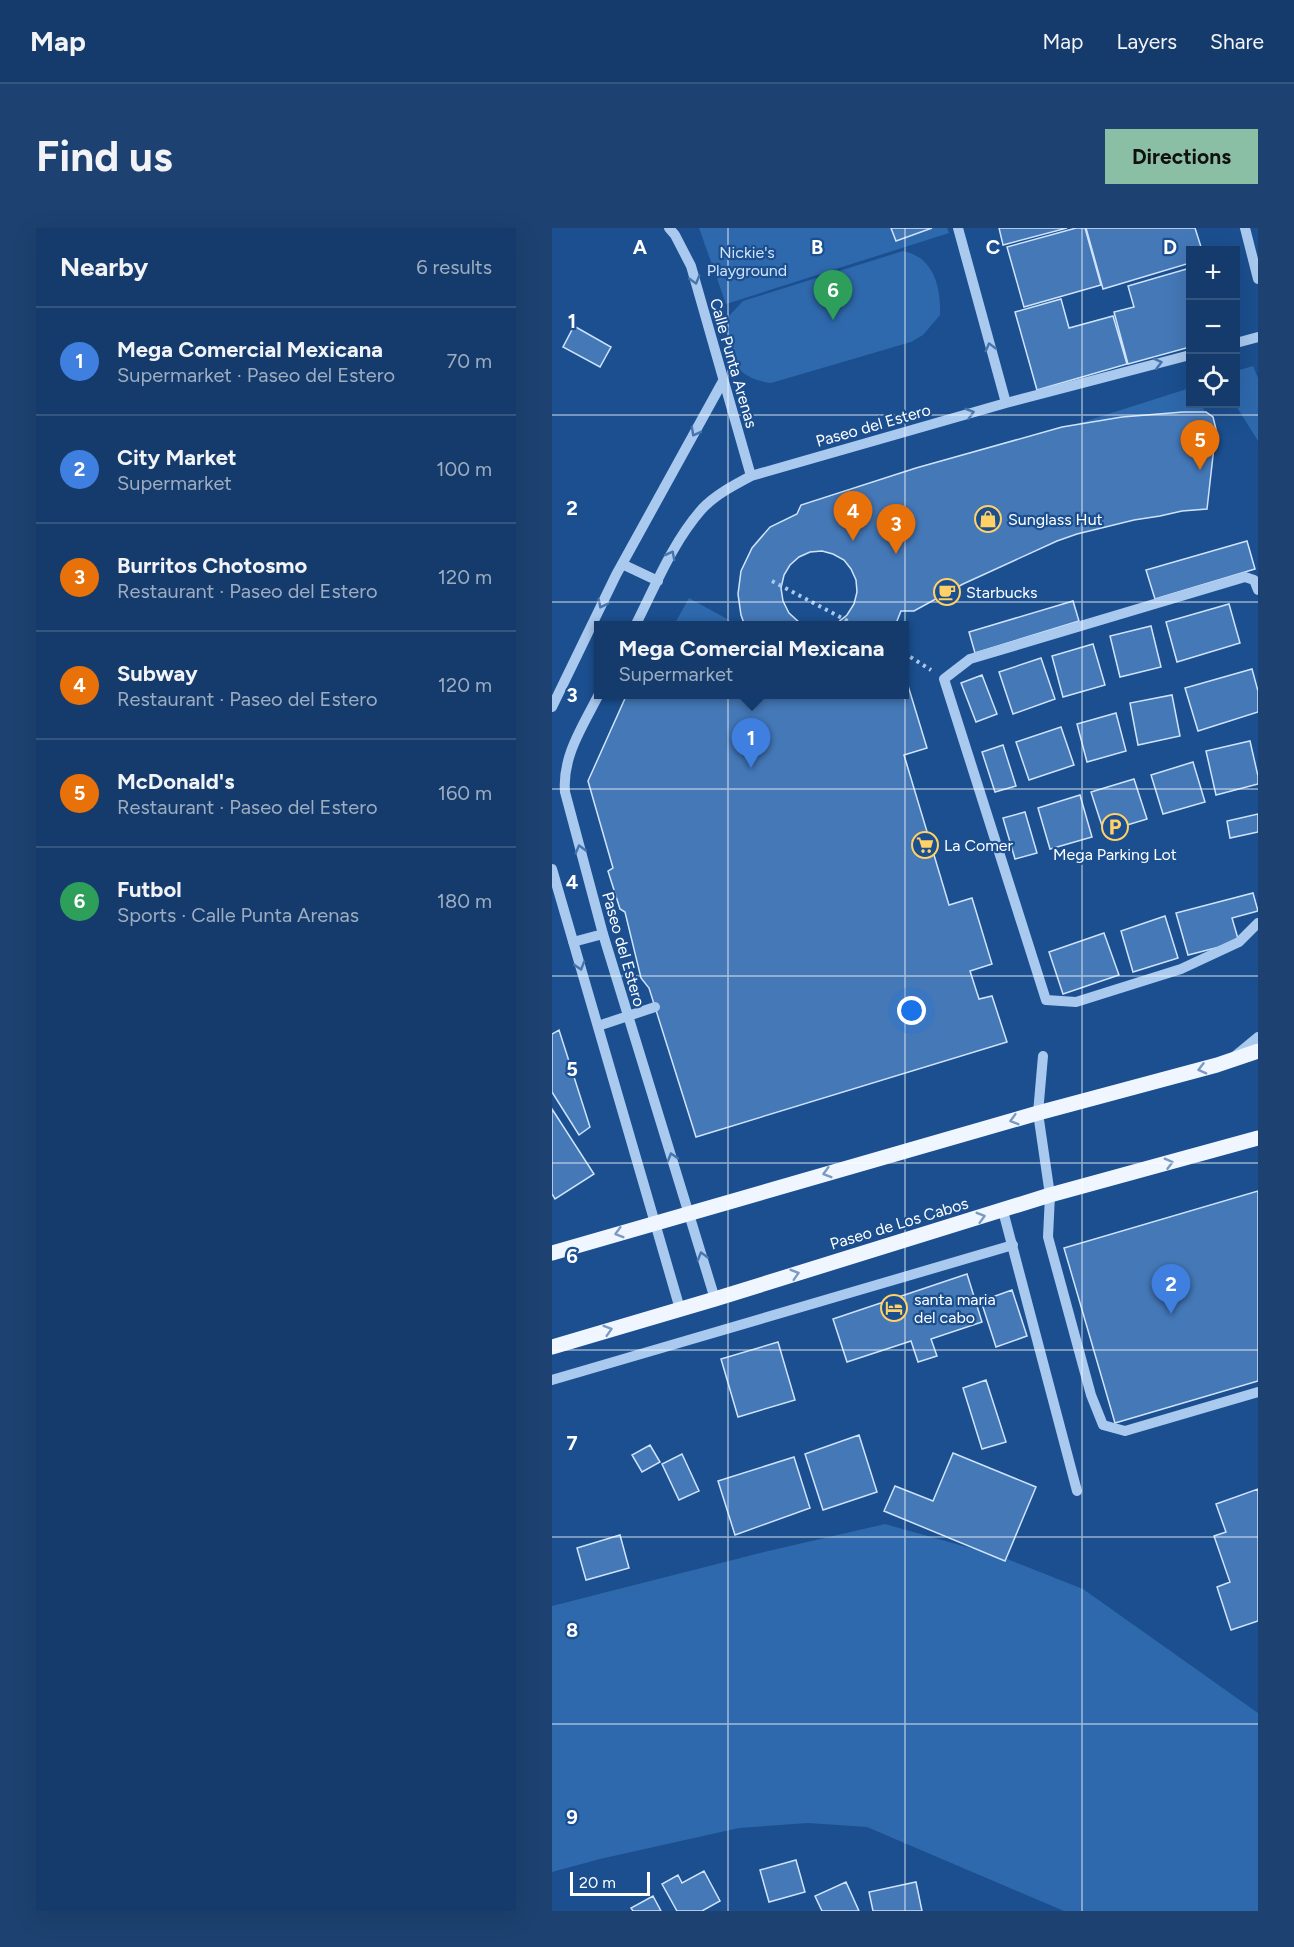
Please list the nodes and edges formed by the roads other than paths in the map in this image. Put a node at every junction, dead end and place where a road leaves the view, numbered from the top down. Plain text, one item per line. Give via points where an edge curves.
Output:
1 (669, 228) edge
2 (958, 228) edge
3 (1245, 228) edge
4 (1258, 279) edge
5 (1258, 337) edge
6 (1240, 342) edge
7 (1186, 356) edge
8 (723, 381) junction
9 (1006, 403) junction
10 (751, 476) junction
11 (622, 564) junction
12 (657, 581) junction
13 (1258, 590) edge
14 (594, 621) edge
15 (594, 621) edge
16 (637, 621) edge
17 (596, 699) edge
18 (552, 707) edge
19 (552, 869) edge
20 (1258, 923) edge
21 (603, 934) junction
22 (573, 942) junction
23 (655, 1007) dead end
24 (628, 1016) junction
25 (598, 1026) junction
26 (1258, 1037) edge
27 (1258, 1051) edge
28 (1043, 1056) dead end
29 (1227, 1062) junction
30 (1038, 1113) junction
31 (1258, 1138) edge
32 (1050, 1195) junction
33 (1003, 1211) junction
34 (689, 1213) junction
35 (657, 1222) junction
36 (1013, 1245) junction
37 (552, 1253) edge
38 (715, 1299) junction
39 (680, 1309) junction
40 (552, 1347) edge
41 (552, 1380) edge
42 (1258, 1392) edge
43 (1077, 1491) dead end

1 -> 8 street, Calle Punta Arenas via 691,266
9 -> 2 street
3 - 4 street
5 - 6 street
9 -> 7 street, Paseo del Estero
8 - 10 street, Calle Punta Arenas
8 -> 11 street
10 -> 9 street, Paseo del Estero
12 -> 10 street, Paseo del Estero via 680,538 703,508 726,489
11 - 12 street
11 -> 14 street
12 - 16 street, Paseo del Estero
13 - 20 street via 1254,580 1245,577 970,659 944,679 1046,1000 1076,1002 1181,969 1239,942
15 -> 18 street
21 -> 17 street, Paseo del Estero via 564,779 575,741
19 - 22 street
21 - 22 street
21 - 24 street, Paseo del Estero
22 -> 25 street
23 - 24 street
24 - 25 street
34 -> 24 street, Paseo del Estero
25 - 35 street
26 - 29 street
27 - 29 main road
28 - 30 street
29 -> 30 main road
30 - 32 street
30 -> 34 main road
32 -> 31 main road, Paseo de Los Cabos
32 - 33 main road, Paseo de Los Cabos
32 - 42 street via 1048,1237 1091,1395 1103,1425 1125,1431
33 - 36 street
38 -> 33 main road, Paseo de Los Cabos
34 - 35 main road
38 -> 34 street, Paseo del Estero
35 -> 37 main road
35 - 39 street
36 - 41 street
36 - 43 street
38 - 39 main road, Paseo de Los Cabos
40 -> 39 main road, Paseo de Los Cabos

